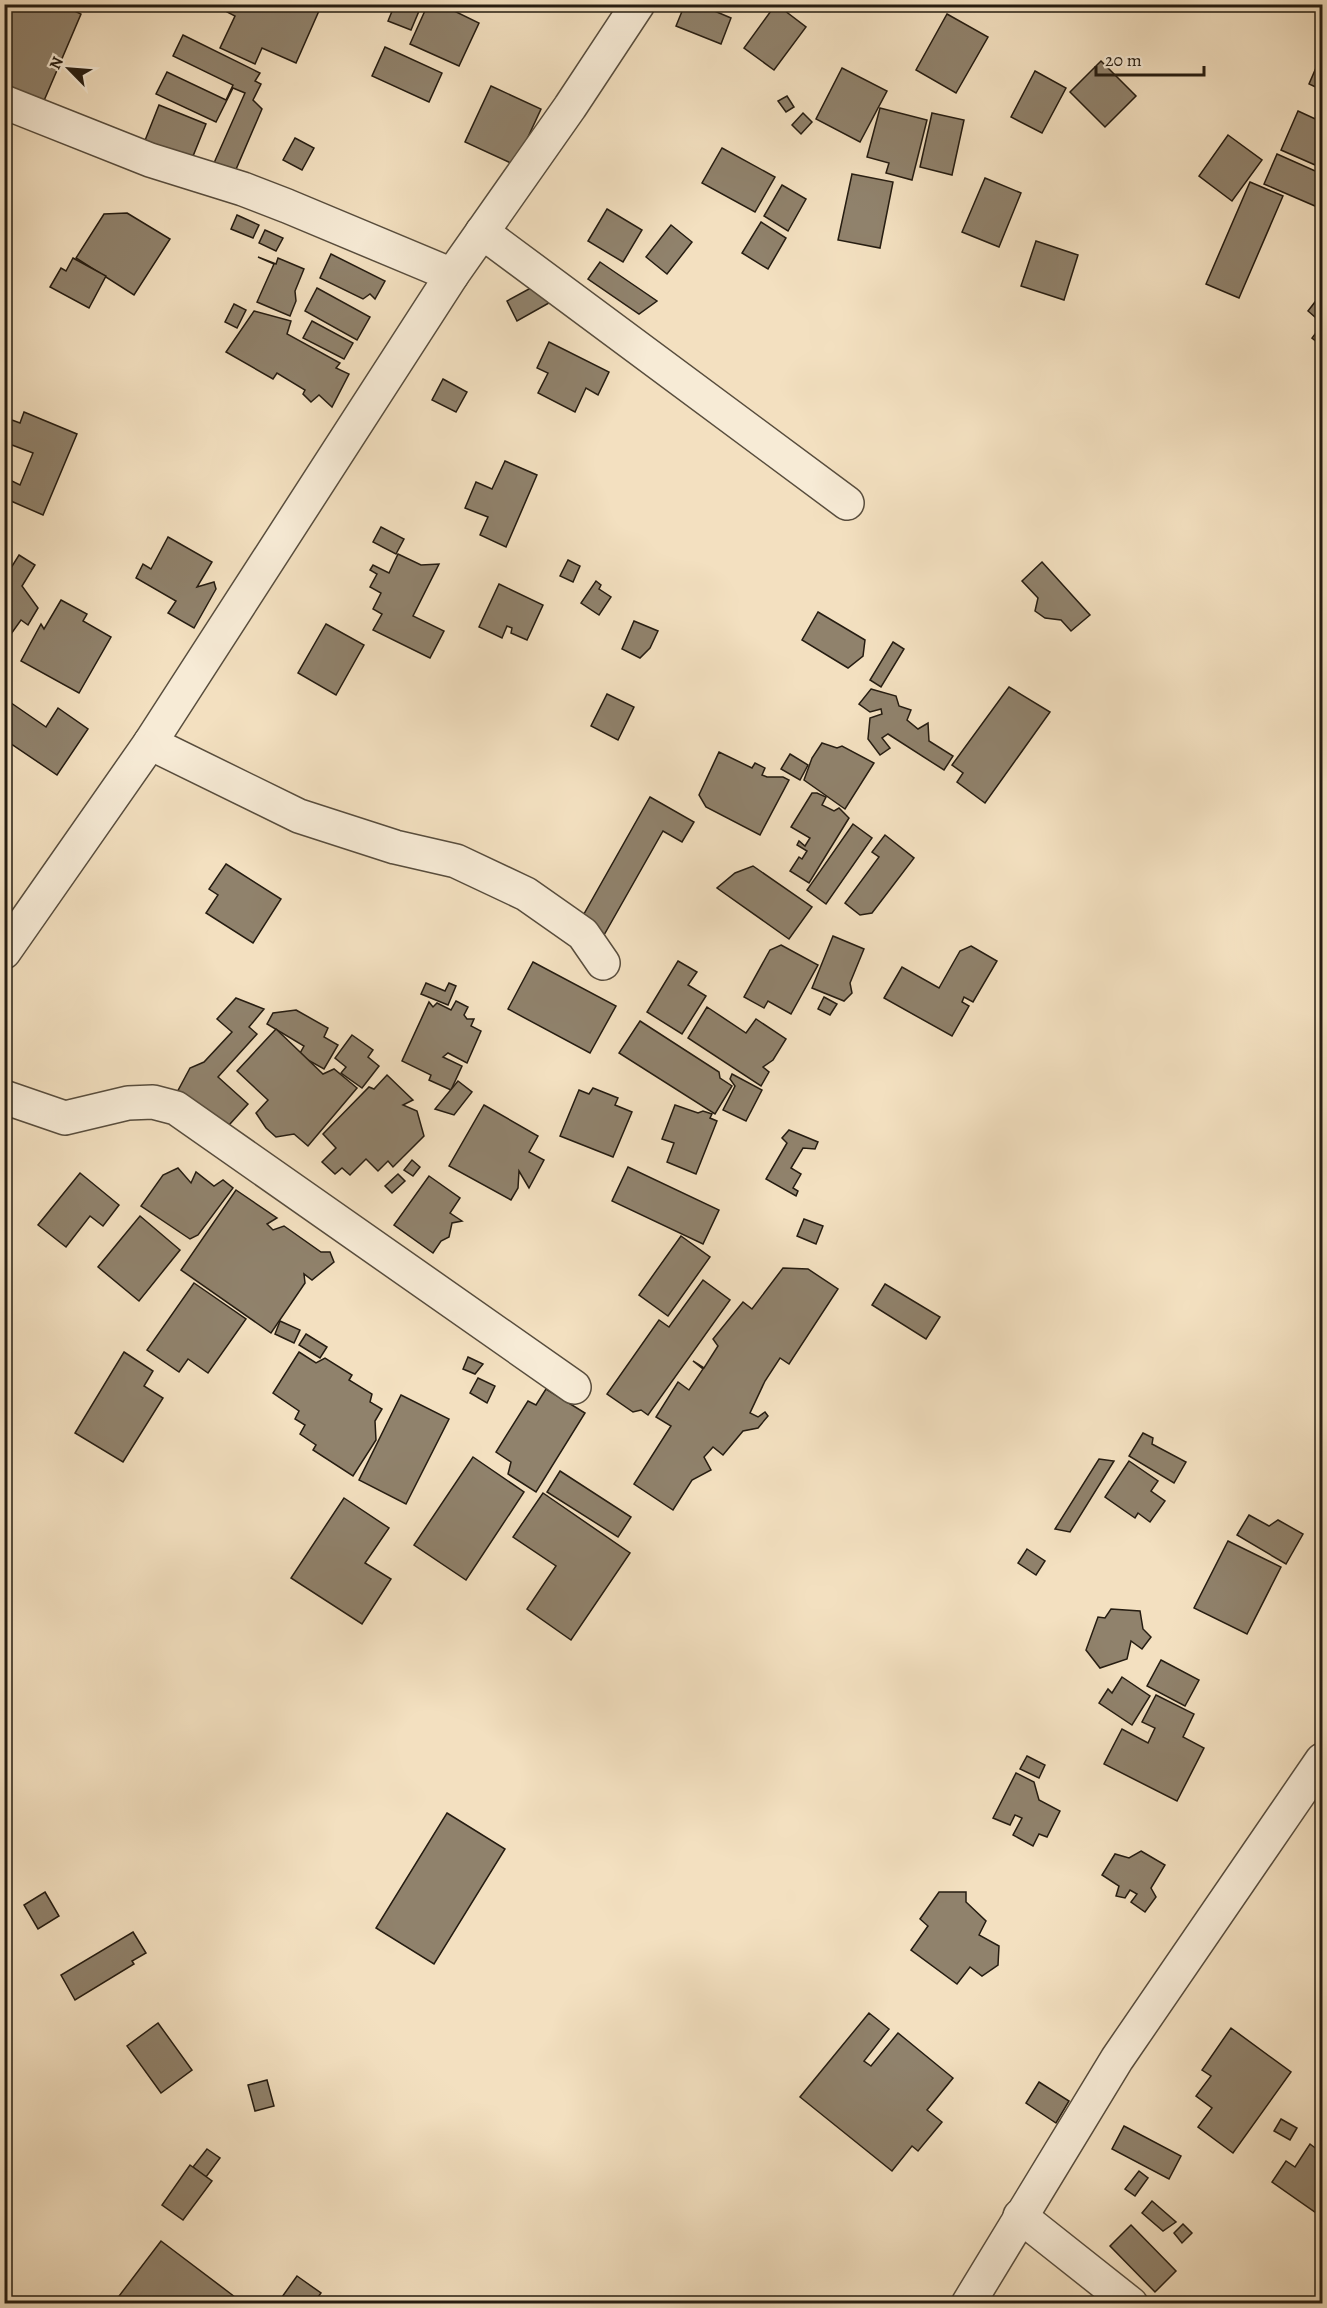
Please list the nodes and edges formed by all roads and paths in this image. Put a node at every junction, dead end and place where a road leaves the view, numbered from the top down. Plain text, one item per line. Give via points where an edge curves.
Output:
1 (638, 4) edge
2 (4, 102) edge
3 (482, 232) junction
4 (452, 275) junction
5 (847, 503) dead end
6 (150, 743) junction
7 (4, 952) edge
8 (603, 963) dead end
9 (4, 1097) edge
10 (574, 1387) dead end
11 (1323, 1760) edge
12 (1020, 2216) junction
13 (968, 2304) edge
14 (1131, 2304) edge

1 - 3 street
2 - 4 street via 150,160 243,189
3 - 4 street
3 - 5 street
4 - 6 street
6 - 7 street
6 - 8 street via 299,816 395,847 456,861 526,894 583,934
9 - 10 street via 65,1118 128,1103 153,1102 176,1108
11 - 12 street via 1117,2059
12 - 13 street
12 - 14 street

